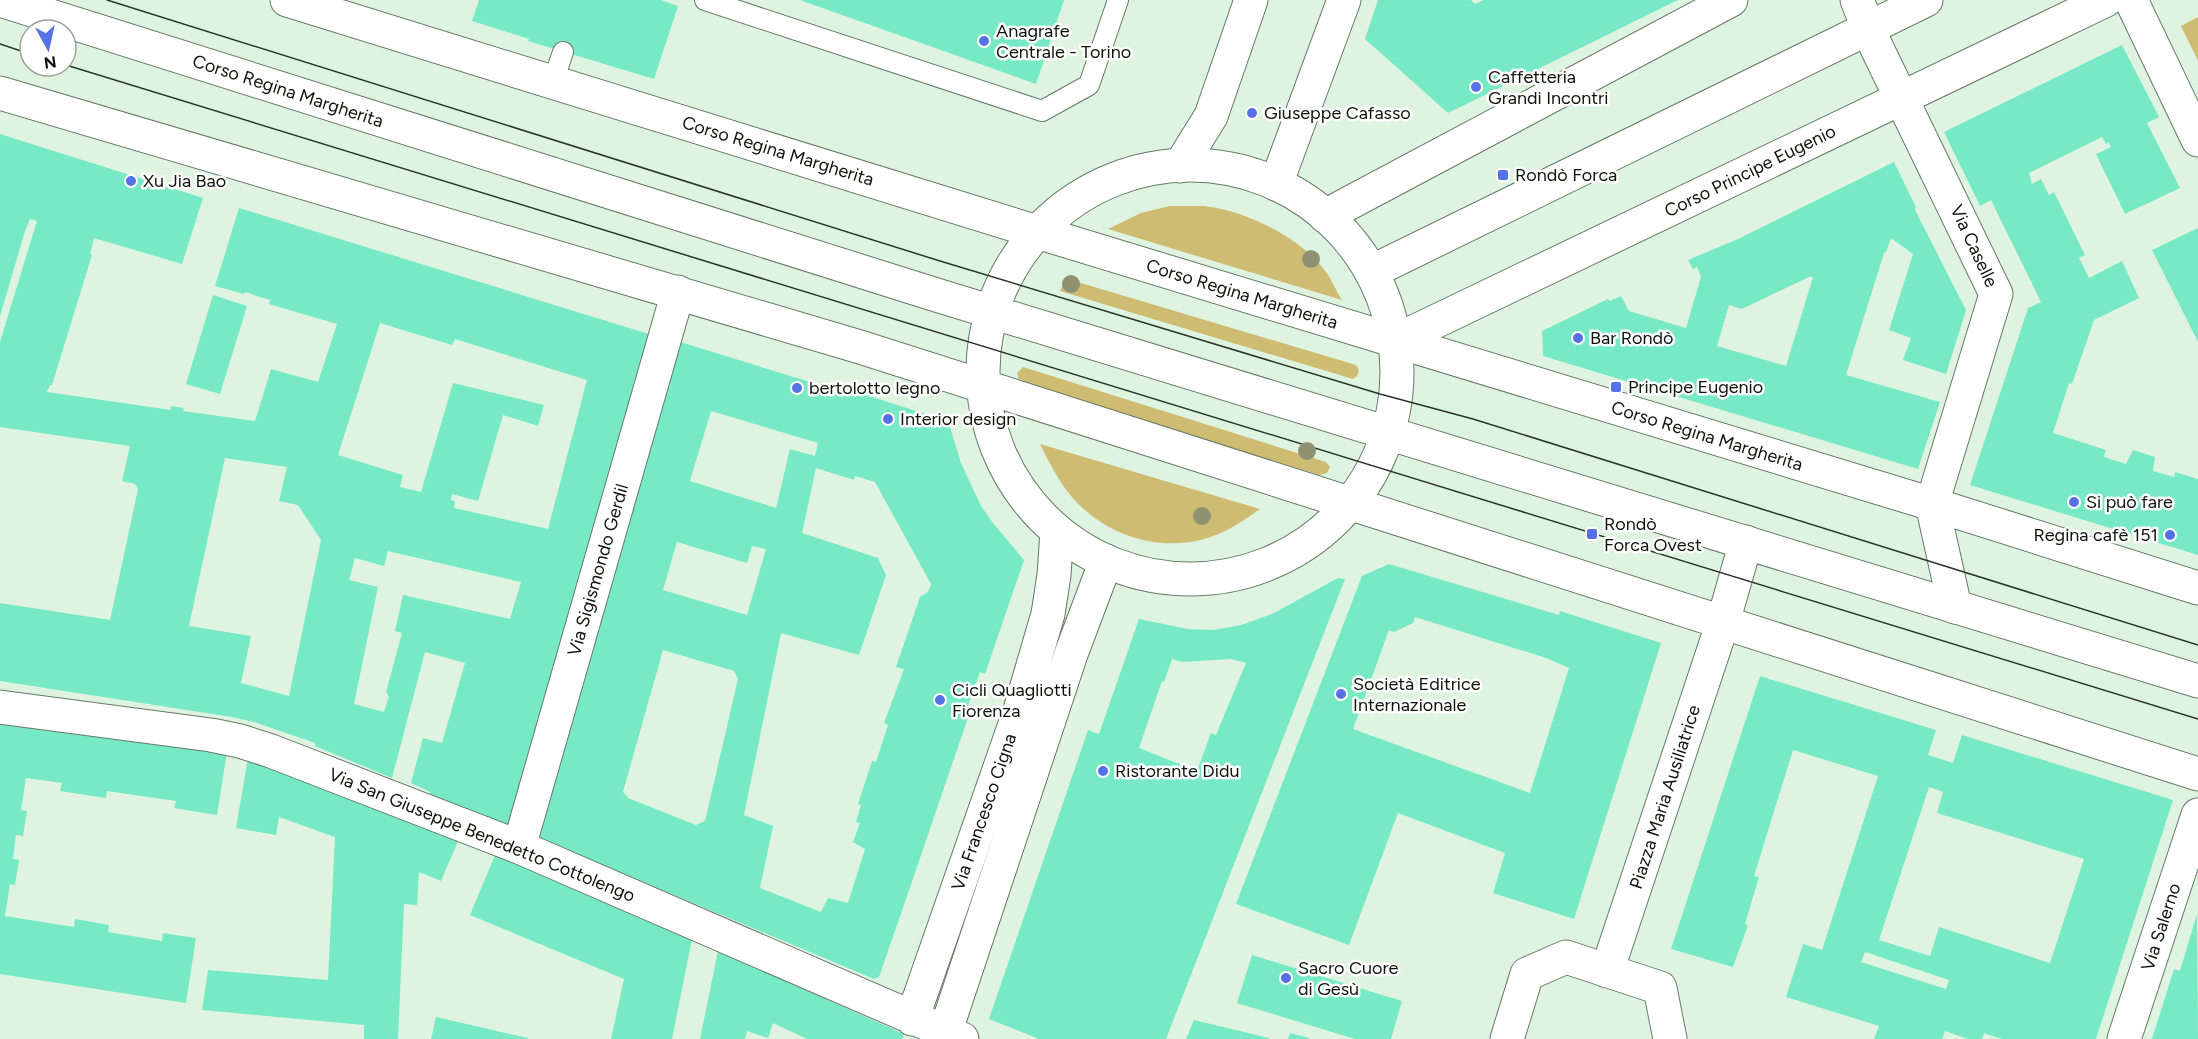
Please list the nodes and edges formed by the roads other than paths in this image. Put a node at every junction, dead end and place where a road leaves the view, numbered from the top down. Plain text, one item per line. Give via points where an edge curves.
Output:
1 (0, 0) edge
2 (287, 0) edge
3 (705, 0) edge
4 (1118, 0) edge
5 (1251, 0) edge
6 (1344, 0) edge
7 (1731, 0) edge
8 (1926, 0) edge
9 (2106, 0) edge
10 (2131, 0) edge
11 (1863, 14) edge
12 (0, 93) edge
13 (1902, 98) junction
14 (2198, 140) edge
15 (1180, 166) junction
16 (1276, 184) junction
17 (1325, 216) junction
18 (1037, 232) junction
19 (1371, 272) junction
20 (678, 292) junction
21 (991, 312) junction
22 (1395, 341) junction
23 (983, 386) junction
24 (1388, 434) junction
25 (1350, 504) junction
26 (1932, 504) junction
27 (1057, 531) junction
28 (1746, 542) junction
29 (1106, 561) junction
30 (2198, 588) edge
31 (1955, 607) junction
32 (1723, 622) junction
33 (2198, 681) edge
34 (0, 707) edge
35 (2198, 774) edge
36 (2198, 815) edge
37 (519, 847) junction
38 (1607, 971) junction
39 (912, 1019) junction
40 (950, 1037) edge
41 (1507, 1039) edge
42 (1670, 1039) edge
43 (2124, 1039) edge

1 - 21 street, Corso Regina Margherita
2 - 18 street, Corso Regina Margherita via 558,67
3 - 4 lane via 1042,111 1089,85
5 - 15 street via 1211,116
6 - 16 street
7 - 17 street
8 - 11 street
9 - 13 street, Corso Principe Eugenio
10 - 14 street
11 - 13 street, Via Caselle
11 - 19 street
12 - 20 street
13 - 22 street, Corso Principe Eugenio
13 - 26 street, Via Caselle via 1996,294
15 - 16 street via 1236,170
15 - 18 street via 1153,168 1102,184
16 - 17 street
17 - 19 street via 1351,242
18 - 21 street via 1009,271
18 - 22 street, Corso Regina Margherita
19 - 22 street via 1384,300
20 - 23 street
20 - 37 street, Via Sigismondo Gerdil
21 - 23 street via 984,346
21 - 24 street, Corso Regina Margherita
22 - 24 street via 1396,390
22 - 26 street, Corso Regina Margherita
23 - 25 street
23 - 27 street via 988,423 1009,475 1030,505
24 - 25 street
24 - 28 street, Corso Regina Margherita
25 - 29 street via 1297,549 1233,574 1164,577
25 - 32 street
26 - 30 street, Corso Regina Margherita
26 - 31 street
27 - 29 street
27 - 39 street, Via Francesco Cigna via 1048,614 1020,710
28 - 31 street, Corso Regina Margherita
28 - 32 street
29 - 40 street, Via Francesco Cigna via 1071,654
31 - 33 street, Corso Regina Margherita
32 - 35 street
32 - 38 street, Piazza Maria Ausiliatrice
34 - 37 street, Via San Giuseppe Benedetto Cottolengo via 240,741
36 - 43 street, Via Salerno
37 - 39 street, Via San Giuseppe Benedetto Cottolengo
38 - 41 street via 1566,957 1527,974
38 - 42 street via 1660,988
39 - 40 street, Via San Giuseppe Benedetto Cottolengo

